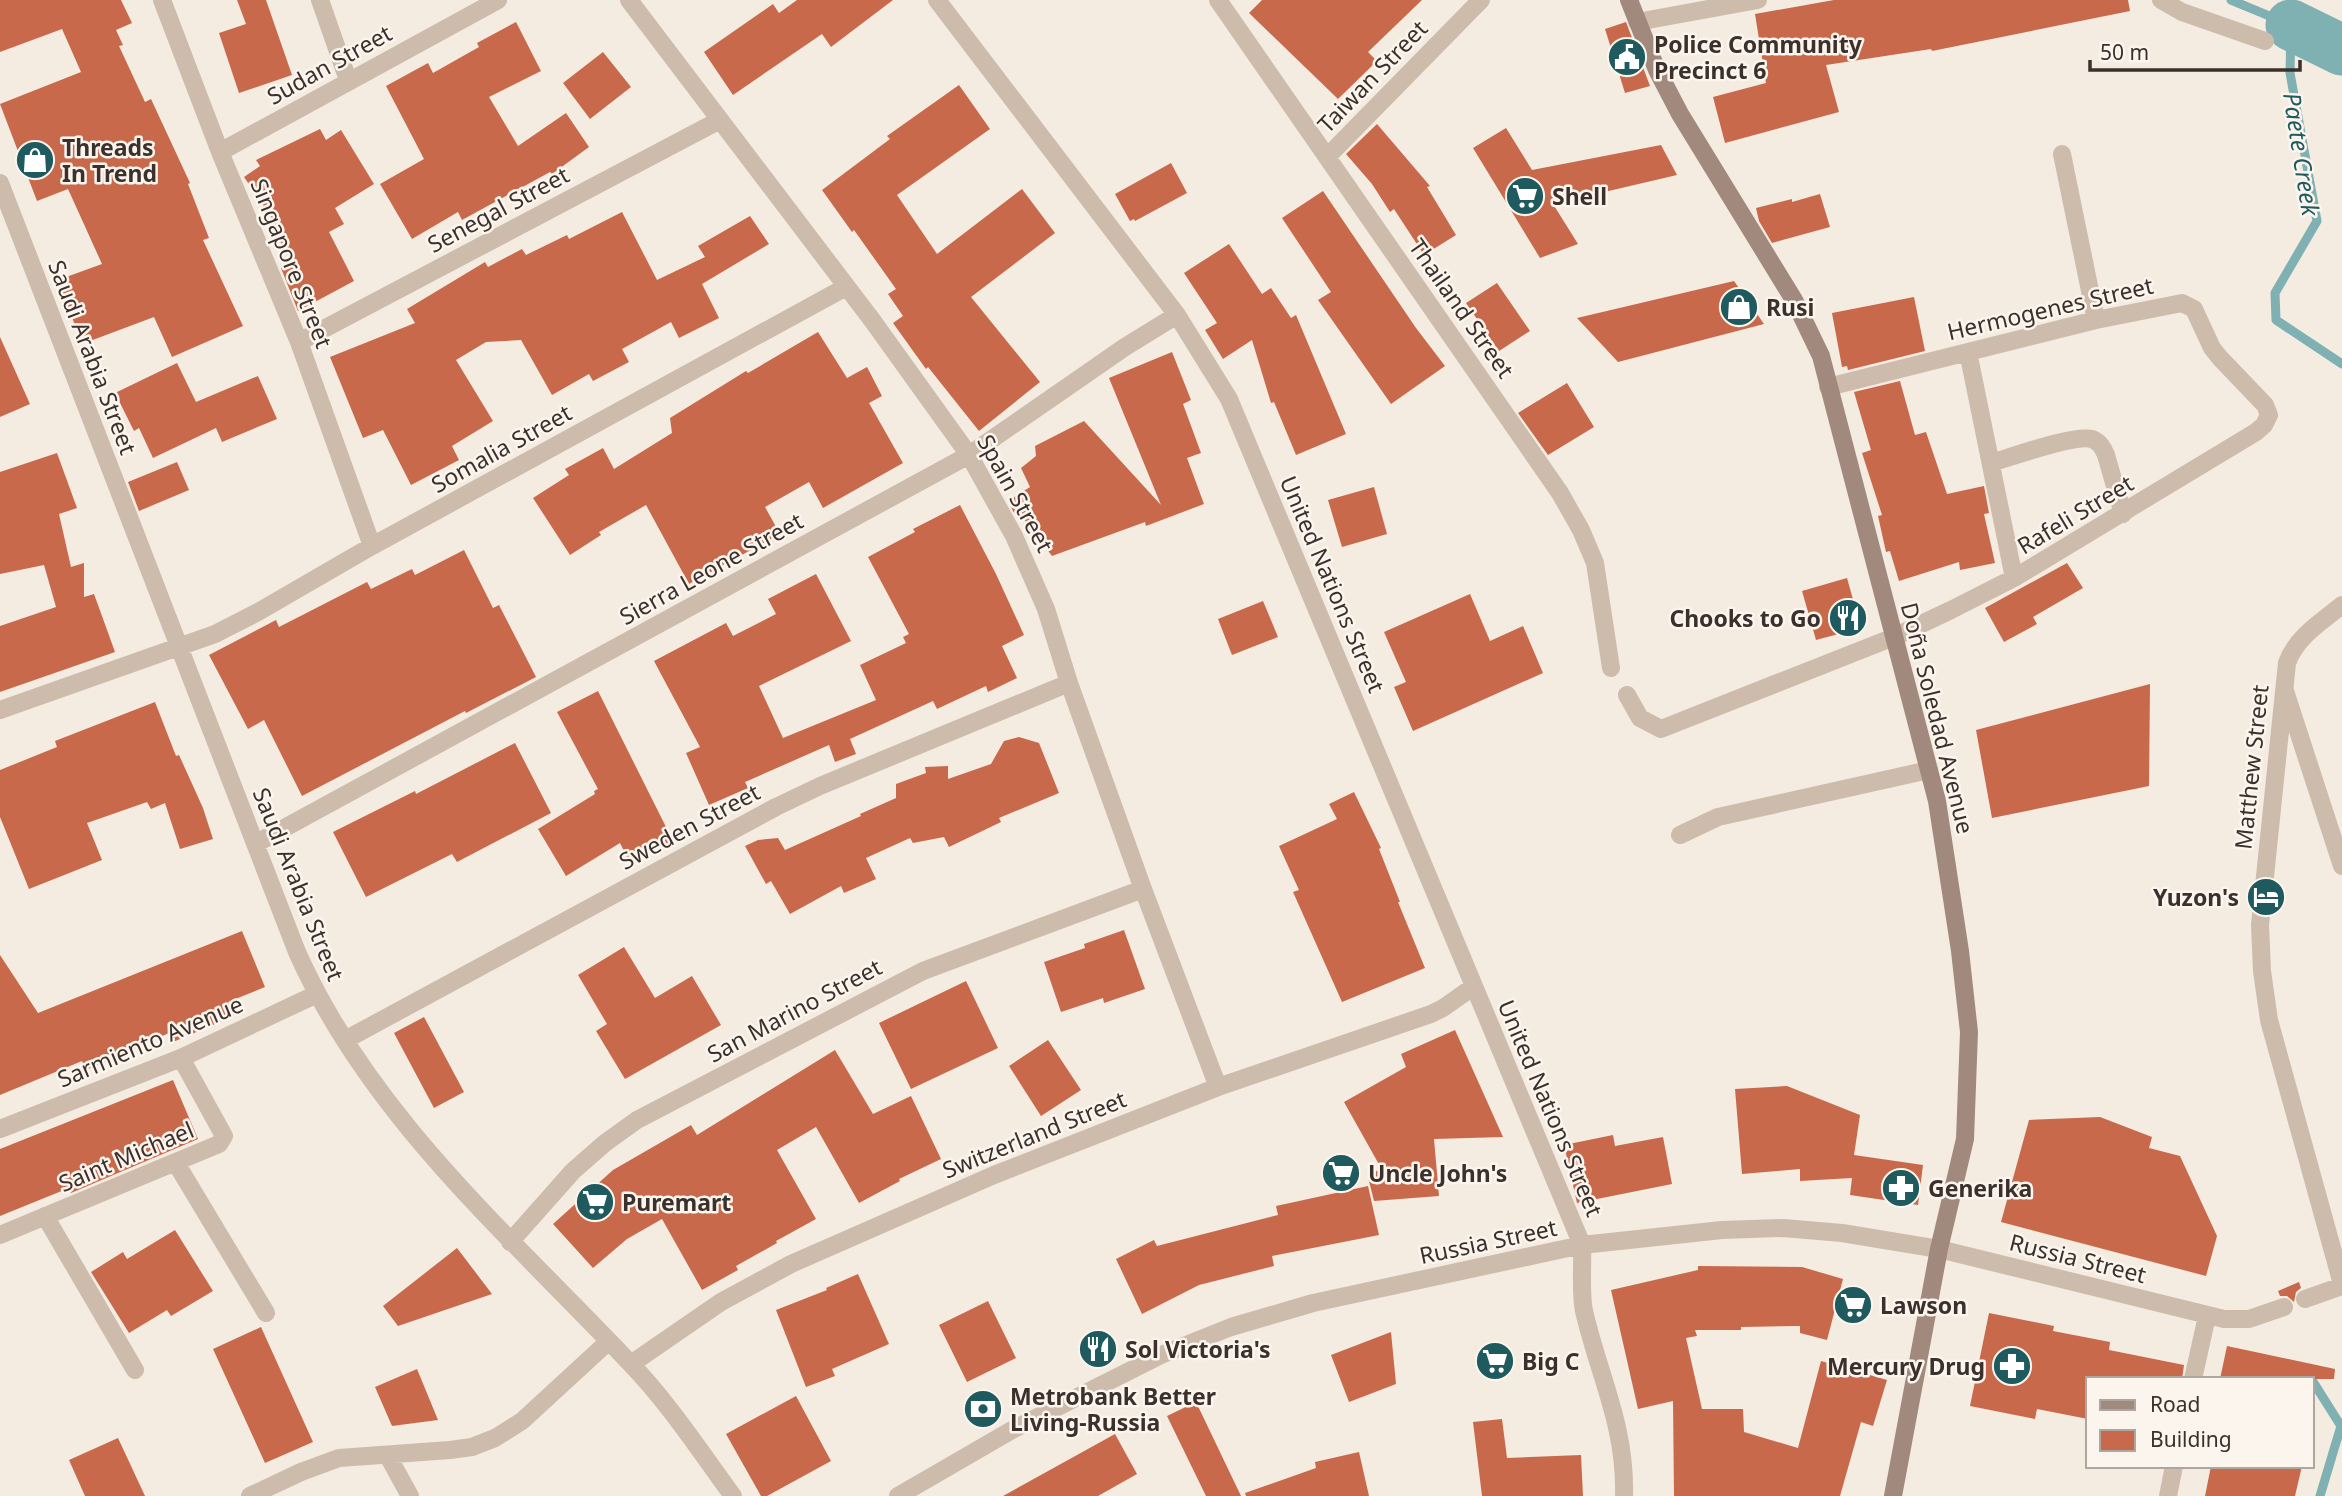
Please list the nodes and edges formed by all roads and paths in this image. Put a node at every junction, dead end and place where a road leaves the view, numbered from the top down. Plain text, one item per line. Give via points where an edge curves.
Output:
1 (162, 0) edge
2 (320, 0) edge
3 (498, 0) edge
4 (629, 0) edge
5 (937, 0) edge
6 (1218, 0) edge
7 (1480, 0) edge
8 (1629, 0) edge
9 (1758, 0) edge
10 (2161, 0) edge
11 (1637, 22) junction
12 (2264, 41) dead end
13 (348, 80) junction
14 (720, 120) junction
15 (220, 152) junction
16 (2062, 154) dead end
17 (1328, 156) junction
18 (0, 183) edge
19 (846, 286) junction
20 (1177, 315) junction
21 (2096, 320) junction
22 (299, 342) junction
23 (1968, 352) junction
24 (1829, 387) junction
25 (2269, 415) joint
26 (969, 455) junction
27 (1991, 463) junction
28 (2123, 514) junction
29 (372, 546) junction
30 (2014, 578) junction
31 (2342, 605) edge
32 (1894, 637) junction
33 (178, 648) junction
34 (1611, 668) dead end
35 (1069, 683) junction
36 (2283, 684) junction
37 (1627, 695) dead end
38 (0, 710) edge
39 (1929, 770) junction
40 (1680, 835) dead end
41 (255, 844) junction
42 (2342, 866) edge
43 (1143, 889) junction
44 (1473, 987) junction
45 (317, 994) junction
46 (345, 1040) junction
47 (181, 1058) junction
48 (1218, 1087) junction
49 (0, 1129) edge
50 (176, 1163) junction
51 (45, 1216) junction
52 (0, 1235) edge
53 (510, 1242) junction
54 (1582, 1245) junction
55 (1939, 1249) junction
56 (2342, 1285) edge
57 (2305, 1299) dead end
58 (2284, 1307) dead end
59 (265, 1313) dead end
60 (2207, 1316) junction
61 (609, 1341) junction
62 (631, 1364) junction
63 (135, 1370) dead end
64 (2193, 1377) edge
65 (388, 1456) junction
66 (2174, 1468) edge
67 (250, 1496) edge
68 (410, 1496) edge
69 (733, 1496) edge
70 (898, 1496) edge
71 (1625, 1496) edge
72 (1893, 1496) edge
73 (2168, 1496) edge

1 - 15 street, Singapore Street
2 - 13 street
3 - 13 street, Sudan Street
4 - 14 street, Spain Street
5 - 20 street, United Nations Street
6 - 17 street, Thailand Street
7 - 17 street, Taiwan Street
8 - 11 main road, Doña Soledad Avenue
9 - 11 street
10 - 12 street
11 - 24 main road, Doña Soledad Avenue via 1680,114 1814,337
13 - 15 street, Sudan Street
14 - 19 street, Spain Street
14 - 22 street, Senegal Street
15 - 22 street, Singapore Street
16 - 21 street
17 - 34 street, Thailand Street via 1565,502 1595,563
18 - 33 street, Saudi Arabia Street
19 - 26 street, Spain Street
19 - 29 street, Somalia Street
20 - 26 street, Sierra Leone Street
20 - 44 street, United Nations Street via 1229,399
21 - 23 street, Hermogenes Street
21 - 25 street, Hermogenes Street via 2175,303 2189,305 2212,348
22 - 29 street, Singapore Street
23 - 24 street, Hermogenes Street
23 - 27 street
24 - 32 main road, Doña Soledad Avenue
25 - 28 street, Rafeli Street via 2256,432
26 - 35 street, Spain Street via 1032,572
26 - 41 street, Sierra Leone Street
27 - 28 street via 2076,439 2095,440 2106,455
27 - 30 street
28 - 30 street, Rafeli Street
29 - 33 street, Somalia Street via 258,612
30 - 32 street, Rafeli Street
31 - 36 street, Matthew Street via 2292,649
32 - 37 street, Rafeli Street via 1661,729 1640,718
32 - 39 main road, Doña Soledad Avenue
33 - 38 street, Somalia Street
33 - 41 street, Saudi Arabia Street
35 - 43 street, Spain Street
35 - 46 street, Sweden Street via 832,780 735,827
36 - 42 street
36 - 56 street, Matthew Street via 2260,925 2262,971 2269,1020
39 - 40 street via 1718,817
39 - 55 main road, Doña Soledad Avenue via 1969,1032 1965,1139
41 - 45 street, Saudi Arabia Street
43 - 48 street, Spain Street
43 - 53 street, San Marino Street via 923,971 637,1120 573,1171
44 - 48 street, Switzerland Street via 1431,1014
44 - 54 street, United Nations Street
45 - 46 street, Saudi Arabia Street
45 - 47 street, Sarmiento Avenue
46 - 53 street, Saudi Arabia Street via 405,1124
47 - 49 street, Sarmiento Avenue
47 - 50 street, Saint Michael via 224,1136 219,1144
48 - 62 street, Switzerland Street via 994,1175 791,1264 721,1302
50 - 51 street, Saint Michael
50 - 59 street
51 - 52 street, Saint Michael
51 - 63 street
53 - 61 street, Saudi Arabia Street
54 - 55 street, Russia Street via 1783,1228
54 - 70 street, Russia Street via 1313,1303 1231,1327 1161,1354 1012,1430
54 - 71 street via 1584,1308 1617,1418
55 - 60 street, Russia Street
55 - 72 main road, Doña Soledad Avenue
56 - 57 street
58 - 60 street, Russia Street via 2249,1319
60 - 64 street
61 - 62 street, Saudi Arabia Street
61 - 65 street via 522,1421 495,1438 472,1447
62 - 69 street, Saudi Arabia Street
65 - 67 street via 339,1458
65 - 68 street
66 - 73 street

